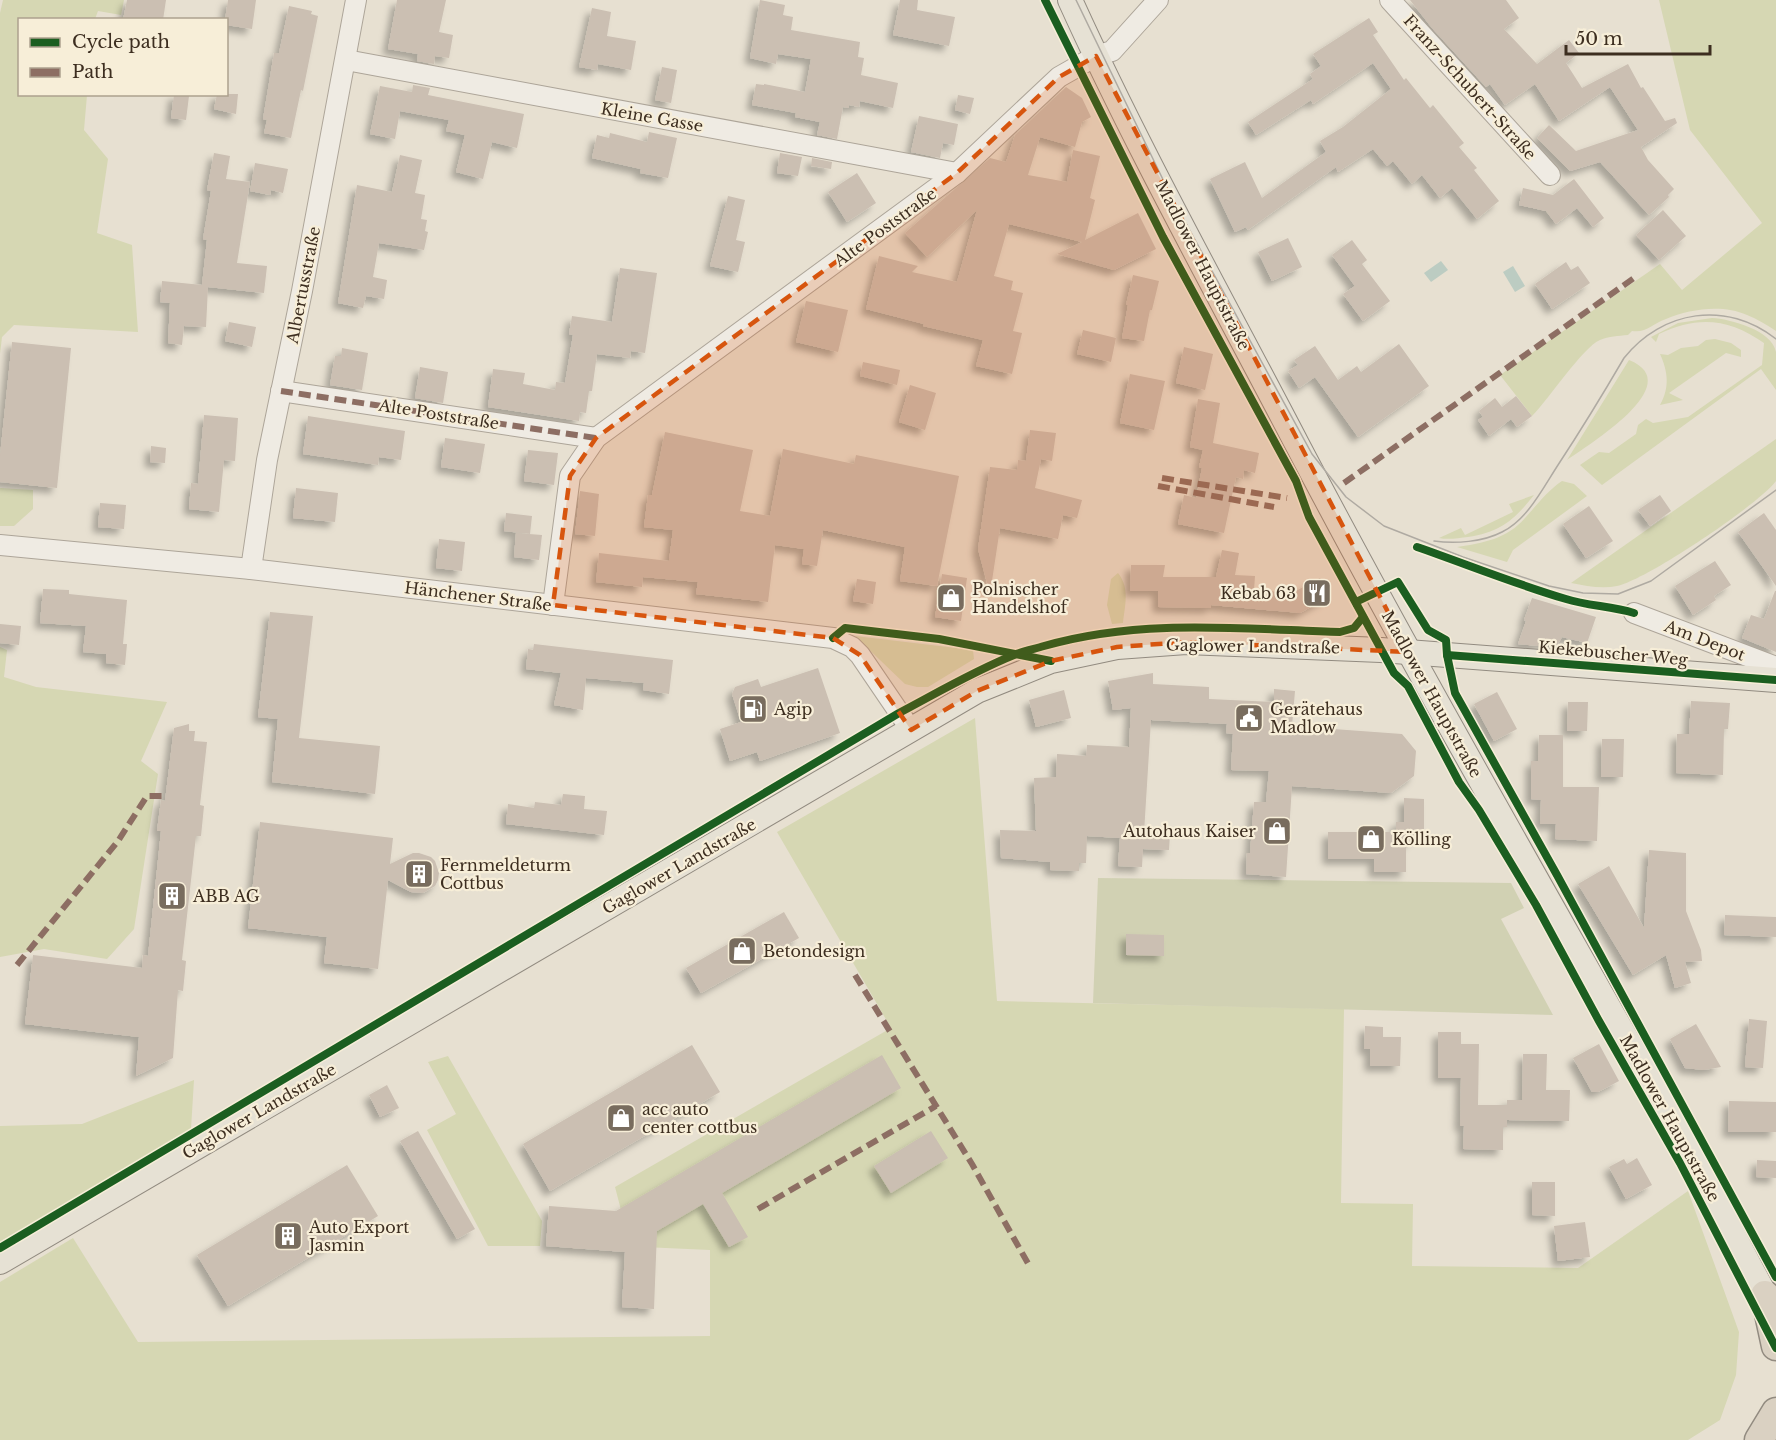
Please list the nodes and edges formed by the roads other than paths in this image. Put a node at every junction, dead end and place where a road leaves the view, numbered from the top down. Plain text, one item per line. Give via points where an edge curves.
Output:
1 (356, 0) edge
2 (1070, 0) edge
3 (1158, 0) edge
4 (1390, 0) edge
5 (1096, 56) junction
6 (346, 60) junction
7 (957, 173) junction
8 (1550, 175) dead end
9 (281, 391) junction
10 (596, 438) junction
11 (0, 545) edge
12 (251, 569) junction
13 (553, 605) junction
14 (1634, 613) dead end
15 (1409, 652) junction
16 (1776, 667) edge
17 (1776, 680) edge
18 (911, 730) junction
19 (0, 1262) edge
20 (1770, 1305) edge
21 (1776, 1346) edge
22 (1776, 1412) edge
23 (1759, 1440) edge

1 - 6 street, Albertusstraße
2 - 5 main road, Madlower Hauptstraße
3 - 5 street, Alte Poststraße via 1112,51
4 - 8 street, Franz-Schubert-Straße
5 - 7 street, Alte Poststraße via 1059,77
5 - 15 main road, Madlower Hauptstraße via 1207,276
6 - 7 street, Kleine Gasse
6 - 9 street, Albertusstraße
7 - 10 street, Alte Poststraße
9 - 10 street, Alte Poststraße
9 - 12 street, Albertusstraße
10 - 13 street, Alte Poststraße via 570,476
11 - 12 street, Hänchener Straße
12 - 13 street, Hänchener Straße
13 - 18 street, Hänchener Straße via 833,638 860,655
14 - 16 street, Am Depot
15 - 17 main road, Kiekebuscher Weg
15 - 18 main road, Gaglower Landstraße via 1186,642 1117,647 1051,661 977,691
15 - 20 main road, Madlower Hauptstraße via 1693,1157
18 - 19 main road, Gaglower Landstraße
20 - 21 highway
22 - 23 highway

